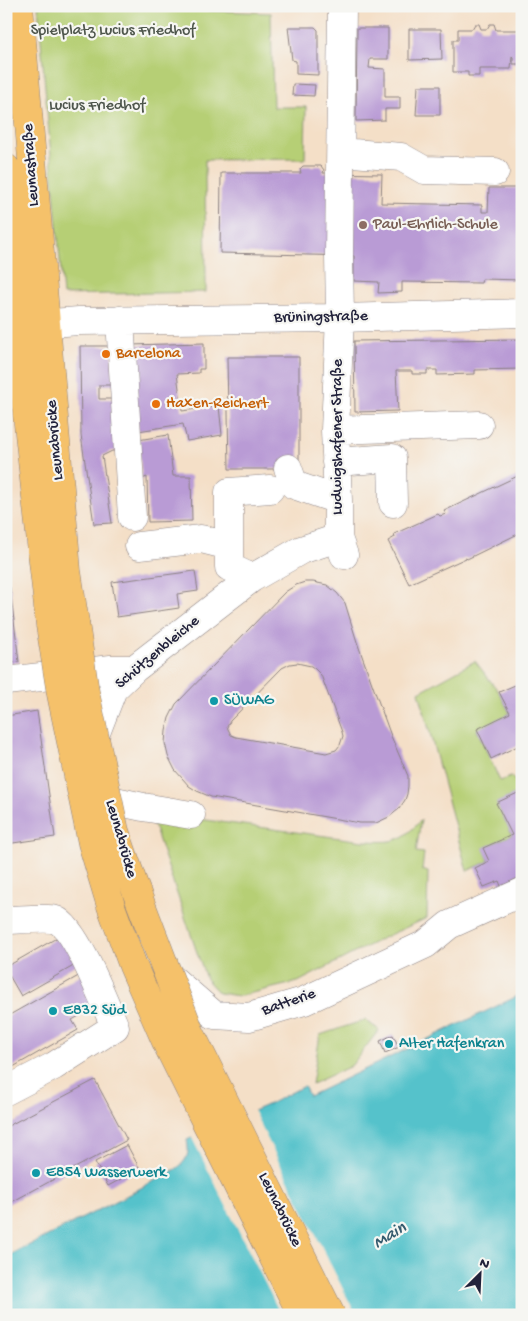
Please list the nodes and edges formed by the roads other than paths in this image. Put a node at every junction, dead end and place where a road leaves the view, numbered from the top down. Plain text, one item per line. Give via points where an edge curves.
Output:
1 (19, 6) edge
2 (342, 6) edge
3 (341, 152) junction
4 (6, 168) edge
5 (495, 172) dead end
6 (522, 312) edge
7 (340, 318) junction
8 (120, 320) junction
9 (47, 323) junction
10 (12, 326) edge
11 (479, 426) dead end
12 (335, 430) junction
13 (336, 462) junction
14 (288, 468) dead end
15 (270, 489) dead end
16 (338, 500) junction
17 (393, 503) dead end
18 (132, 517) dead end
19 (139, 546) dead end
20 (229, 546) junction
21 (341, 547) joint
22 (252, 578) junction
23 (63, 624) junction
24 (134, 669) junction
25 (6, 681) edge
26 (92, 796) junction
27 (191, 815) dead end
28 (112, 871) joint
29 (522, 892) edge
30 (6, 920) edge
31 (6, 1091) edge
32 (302, 1315) edge
33 (331, 1315) edge

1 - 9 main road, Leunastraße
2 - 3 street
3 - 5 street via 401,157 424,170
3 - 7 street, Ludwigshafener Straße
4 - 10 main road, Leunastraße
6 - 7 street, Brüningstraße
7 - 8 street, Brüningstraße
7 - 12 street, Ludwigshafener Straße
8 - 9 street, Brüningstraße
8 - 18 street
9 - 10 street, Brüningstraße
9 - 23 main road, Leunabrücke via 67,571
10 - 23 main road, Leunabrücke via 22,369
11 - 12 street
12 - 13 street, Ludwigshafener Straße
13 - 16 street, Ludwigshafener Straße
13 - 17 street via 392,458
14 - 16 street via 294,485
15 - 20 street via 228,492
16 - 21 street, Ludwigshafener Straße
19 - 20 street via 201,539
20 - 22 street via 229,567
21 - 22 street, Schützenbleiche via 301,550
22 - 24 street, Schützenbleiche
23 - 32 main road, Leunabrücke, bridge via 61,694 92,843 111,906 167,1044
23 - 33 main road, Leunabrücke, bridge via 85,692 115,830 190,1032
24 - 25 street
24 - 26 street, Schützenbleiche via 113,689 94,738
26 - 27 street
26 - 28 street, Schützenbleiche
28 - 29 street, Batterie via 148,958 214,1015 249,1017 304,1001 426,944 449,926
30 - 31 street via 56,920 68,929 116,1027 54,1066

